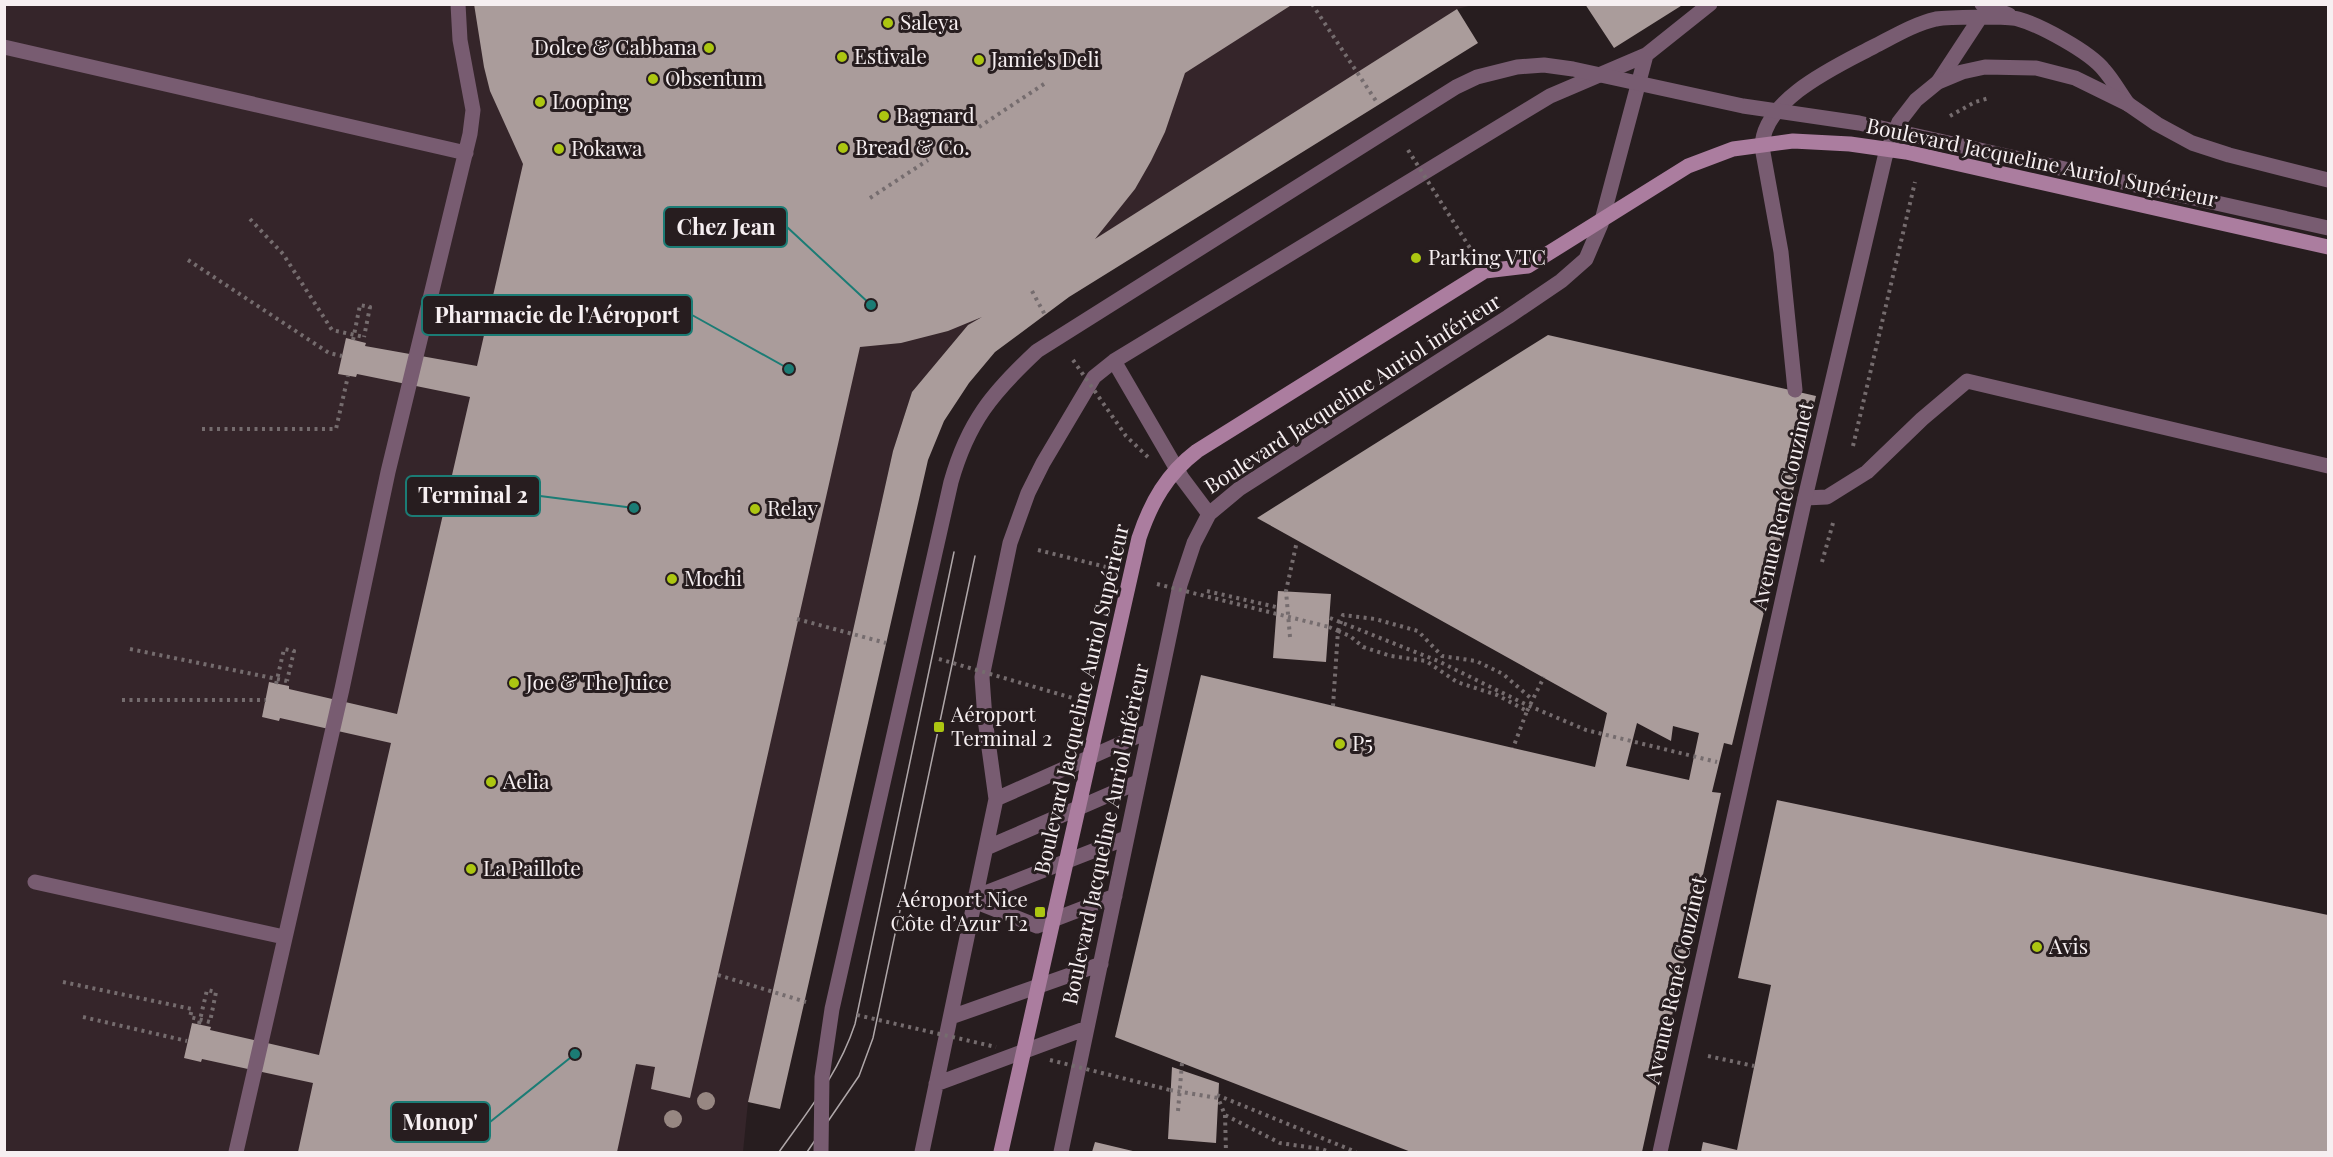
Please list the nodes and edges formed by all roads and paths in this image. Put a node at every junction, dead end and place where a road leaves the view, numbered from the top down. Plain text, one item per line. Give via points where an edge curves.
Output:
1 (458, 4) edge
2 (1710, 4) edge
3 (1981, 11) edge
4 (4, 46) edge
5 (1646, 55) junction
6 (1938, 82) junction
7 (1044, 84) dead end
8 (1996, 96) dead end
9 (2128, 104) junction
10 (1947, 119) dead end
11 (979, 127) dead end
12 (466, 153) junction
13 (928, 160) dead end
14 (1917, 173) dead end
15 (2328, 180) edge
16 (870, 198) dead end
17 (250, 219) dead end
18 (2328, 228) edge
19 (2328, 247) edge
20 (188, 260) dead end
21 (1032, 291) dead end
22 (1058, 337) junction
23 (353, 340) dead end
24 (342, 356) dead end
25 (1114, 361) junction
26 (348, 375) dead end
27 (1795, 390) dead end
28 (202, 429) dead end
29 (2328, 466) edge
30 (1170, 476) junction
31 (1842, 489) junction
32 (1805, 498) junction
33 (1209, 514) junction
34 (1297, 541) dead end
35 (1821, 568) dead end
36 (1130, 577) junction
37 (1287, 616) junction
38 (1330, 618) dead end
39 (797, 619) dead end
40 (1338, 631) junction
41 (1290, 637) dead end
42 (130, 649) dead end
43 (912, 652) junction
44 (1544, 678) dead end
45 (276, 684) dead end
46 (122, 700) dead end
47 (266, 700) dead end
48 (1533, 700) junction
49 (1103, 704) junction
50 (1332, 706) dead end
51 (1527, 711) junction
52 (1149, 731) junction
53 (1513, 748) dead end
54 (1745, 768) junction
55 (1138, 782) junction
56 (996, 799) junction
57 (1126, 838) junction
58 (986, 848) junction
59 (35, 882) dead end
60 (1114, 896) junction
61 (975, 899) junction
62 (284, 937) junction
63 (1101, 964) junction
64 (718, 975) dead end
65 (63, 982) dead end
66 (832, 1009) junction
67 (83, 1017) dead end
68 (951, 1017) junction
69 (199, 1024) dead end
70 (1087, 1028) junction
71 (187, 1041) dead end
72 (1710, 1044) dead end
73 (1022, 1053) junction
74 (1707, 1056) junction
75 (1182, 1063) dead end
76 (1705, 1066) dead end
77 (1754, 1066) dead end
78 (936, 1084) junction
79 (1179, 1092) junction
80 (1217, 1095) dead end
81 (1178, 1111) dead end
82 (1225, 1115) junction
83 (236, 1152) edge
84 (821, 1152) edge
85 (922, 1152) edge
86 (1001, 1152) edge
87 (1061, 1152) edge
88 (1226, 1152) edge
89 (1330, 1152) edge
90 (1356, 1152) edge
91 (1660, 1152) edge

1 - 12 street via 460,40 473,110
2 - 5 street
3 - 6 street
3 - 9 street via 2017,18 2078,48 2103,68
3 - 27 street via 1917,25 1820,75 1783,105 1764,131 1761,147 1782,252
4 - 12 street
5 - 25 street via 1550,96
5 - 33 street, Boulevard Jacqueline Auriol inférieur via 1601,224 1586,259 1508,317 1239,489
6 - 9 street, Avenue René Couzinet via 1985,67 2036,68 2075,78
6 - 32 street, Avenue René Couzinet via 1916,100 1899,122 1885,157
7 - 11 path
8 - 10 path via 1975,102
9 - 15 street via 2192,143
12 - 62 street via 388,472
13 - 16 path
14 - 31 path
17 - 23 path, bridge via 283,254 332,330 364,337 370,307 360,305
18 - 22 street, bridge via 1859,123 1743,106 1573,69 1517,67 1477,77 1447,93
19 - 30 main road, Boulevard Jacqueline Auriol Supérieur, bridge via 1906,152 1817,141 1752,145 1688,166 1528,266 1485,271 1197,451
20 - 24 path via 329,353
21 - 22 path, bridge
22 - 30 path, bridge via 1126,436
22 - 43 street, bridge via 1036,351 998,388 968,434 951,482
25 - 33 street via 1182,478
25 - 56 street via 1094,377 1043,463 1010,543 982,677
26 - 28 path via 336,429
29 - 31 street via 1967,381 1867,472
30 - 36 main road, Boulevard Jacqueline Auriol Supérieur, bridge via 1146,518
31 - 32 street via 1827,497
31 - 35 path
32 - 54 street, Avenue René Couzinet
33 - 52 street, Boulevard Jacqueline Auriol inférieur via 1180,585
34 - 37 path via 1286,591
36 - 37 path, bridge
36 - 49 main road, Boulevard Jacqueline Auriol Supérieur, bridge
37 - 40 path, bridge
37 - 41 path
38 - 54 path via 1438,661 1586,730
39 - 43 path, bridge
40 - 48 path, bridge via 1343,615 1375,619 1418,632 1442,656 1476,661 1503,674
40 - 50 path
40 - 51 path via 1363,647 1426,661 1457,682 1497,695
42 - 45 path, bridge via 287,681 294,651 284,649
43 - 49 path, bridge
43 - 66 street, bridge
44 - 48 path, bridge
46 - 47 path
48 - 51 path, bridge
49 - 73 main road, Boulevard Jacqueline Auriol Supérieur, bridge
51 - 53 path
52 - 55 street, Boulevard Jacqueline Auriol inférieur
52 - 56 street
54 - 91 street, Avenue René Couzinet
55 - 57 street, Boulevard Jacqueline Auriol inférieur
55 - 58 street
56 - 58 street
57 - 60 street, Boulevard Jacqueline Auriol inférieur
57 - 61 street
58 - 61 street
59 - 62 street
60 - 61 street via 1037,926
60 - 63 street, Boulevard Jacqueline Auriol inférieur
61 - 68 street
62 - 83 street
63 - 68 street
63 - 70 street, Boulevard Jacqueline Auriol inférieur
64 - 66 path, bridge
65 - 69 path, bridge via 192,1009 190,1017 210,1022 216,992 207,990
66 - 73 path, bridge
66 - 84 street, bridge via 822,1077
67 - 71 path
68 - 78 street
70 - 78 street
70 - 87 street, Boulevard Jacqueline Auriol inférieur
72 - 74 path
73 - 79 path, bridge
73 - 86 main road, Boulevard Jacqueline Auriol Supérieur, bridge
74 - 76 path
74 - 77 path
75 - 79 path
78 - 85 street
79 - 81 path
79 - 82 path via 1218,1098
80 - 90 path
82 - 88 path
82 - 89 path via 1280,1143

